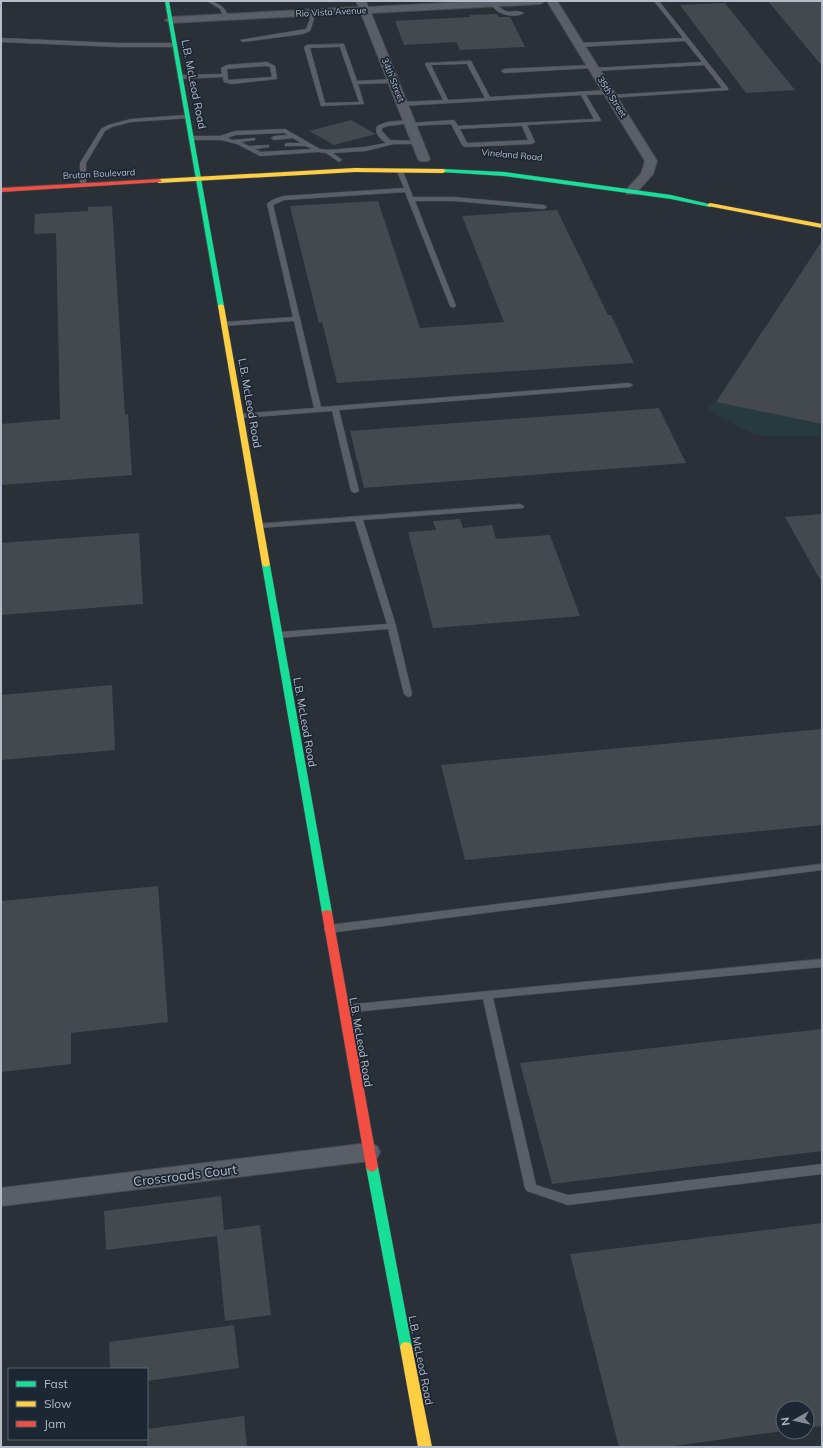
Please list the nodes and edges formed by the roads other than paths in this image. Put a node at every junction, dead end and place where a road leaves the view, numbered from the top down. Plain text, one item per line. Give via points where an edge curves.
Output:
1 (167, 1) edge
2 (209, 1) edge
3 (540, 1) edge
4 (552, 1) edge
5 (656, 1) edge
6 (493, 3) junction
7 (363, 6) edge
8 (310, 13) junction
9 (522, 14) dead end
10 (226, 17) junction
11 (170, 20) junction
12 (686, 39) junction
13 (1, 40) edge
14 (243, 40) dead end
15 (174, 44) junction
16 (579, 45) junction
17 (706, 63) junction
18 (593, 68) junction
19 (504, 71) dead end
20 (225, 75) junction
21 (180, 77) junction
22 (393, 81) junction
23 (355, 84) junction
24 (583, 94) junction
25 (610, 95) junction
26 (488, 99) junction
27 (446, 101) junction
28 (402, 104) junction
29 (187, 117) junction
30 (410, 124) junction
31 (524, 124) junction
32 (456, 128) junction
33 (295, 136) junction
34 (192, 138) junction
35 (221, 138) junction
36 (274, 138) dead end
37 (253, 139) dead end
38 (231, 141) junction
39 (392, 143) junction
40 (418, 143) junction
41 (307, 144) junction
42 (287, 145) dead end
43 (267, 146) dead end
44 (248, 148) junction
45 (318, 150) junction
46 (328, 152) junction
47 (357, 159) dead end
48 (304, 160) dead end
49 (318, 160) dead end
50 (339, 160) junction
51 (424, 160) dead end
52 (259, 163) dead end
53 (201, 167) junction
54 (184, 168) dead end
55 (400, 171) junction
56 (199, 178) junction
57 (629, 178) dead end
58 (643, 180) junction
59 (656, 182) dead end
60 (83, 185) junction
61 (1, 190) edge
62 (408, 190) junction
63 (631, 191) junction
64 (411, 199) junction
65 (544, 207) dead end
66 (822, 226) edge
67 (453, 306) dead end
68 (297, 319) junction
69 (224, 324) junction
70 (629, 385) dead end
71 (334, 409) junction
72 (318, 410) junction
73 (240, 416) junction
74 (354, 491) dead end
75 (520, 506) dead end
76 (358, 518) junction
77 (259, 526) junction
78 (392, 626) junction
79 (278, 635) junction
80 (408, 694) dead end
81 (822, 867) edge
82 (329, 929) junction
83 (822, 963) edge
84 (487, 996) junction
85 (343, 1009) junction
86 (369, 1152) junction
87 (822, 1169) edge
88 (1, 1197) edge
89 (425, 1447) edge

1 - 11 street, L.B. McLeod Road
2 - 10 lane via 224,10
3 - 6 street, Rio Vista Avenue
4 - 16 street, 35th Street
5 - 12 lane
6 - 7 street, Rio Vista Avenue
6 - 9 lane via 506,14
7 - 8 street, Rio Vista Avenue
7 - 22 street, 34th Street
8 - 10 street, Rio Vista Avenue
8 - 14 lane via 312,19 308,30
10 - 11 street, Rio Vista Avenue
11 - 15 street, L.B. McLeod Road
12 - 16 lane
12 - 17 lane
13 - 15 lane via 117,46
15 - 21 street, L.B. McLeod Road
16 - 18 street, 35th Street
17 - 18 lane
17 - 25 lane via 726,90
18 - 19 lane
18 - 25 street, 35th Street
20 - 20 lane via 228,82 275,78 272,66 267,64 227,66 224,68
20 - 21 lane
21 - 29 street, L.B. McLeod Road
22 - 23 lane
22 - 28 street, 34th Street
23 - 23 lane via 342,45 307,47 323,105 362,103
24 - 25 lane
24 - 26 lane
24 - 31 lane via 598,120
25 - 58 street, 35th Street via 651,161 650,170
26 - 27 lane
26 - 27 lane via 469,62 428,64
27 - 28 lane
28 - 30 street, 34th Street
29 - 34 street, L.B. McLeod Road
29 - 60 lane via 126,121 107,126 83,163
30 - 32 lane via 453,122
30 - 39 lane via 387,124 379,127 380,134
30 - 40 street, 34th Street
31 - 32 lane
31 - 32 lane via 532,142 465,145
33 - 35 lane via 285,130 235,133
33 - 36 lane
33 - 41 lane
34 - 35 lane
34 - 53 street, L.B. McLeod Road
35 - 38 lane
37 - 38 lane
38 - 44 lane
39 - 40 lane
39 - 46 lane
40 - 51 street, 34th Street
41 - 42 lane
41 - 45 lane
43 - 44 lane
44 - 45 lane via 260,154
45 - 46 lane
46 - 50 lane
47 - 50 street
48 - 52 street
49 - 50 street
53 - 54 street
53 - 56 street, L.B. McLeod Road
55 - 56 street, Vineland Road via 355,170
55 - 62 lane
55 - 63 street, Vineland Road via 504,174
56 - 60 street, Bruton Boulevard
56 - 69 street, L.B. McLeod Road
57 - 58 street
58 - 59 street
58 - 63 street, 35th Street
60 - 61 street, Bruton Boulevard
62 - 64 lane
62 - 68 lane via 284,198 270,204
63 - 66 street, Vineland Road
64 - 65 lane via 454,199
64 - 67 lane
68 - 69 lane
68 - 72 lane
69 - 73 street, L.B. McLeod Road
70 - 71 lane
71 - 72 lane
71 - 74 lane
72 - 73 lane
73 - 77 street, L.B. McLeod Road
75 - 76 lane
76 - 77 lane
76 - 78 lane
77 - 79 street, L.B. McLeod Road
78 - 79 lane
78 - 80 lane
79 - 82 street, L.B. McLeod Road
81 - 82 lane
82 - 85 street, L.B. McLeod Road
83 - 84 lane
84 - 85 lane
84 - 87 lane via 531,1188 568,1200
85 - 86 street, L.B. McLeod Road
86 - 88 street, Crossroads Court
86 - 89 street, L.B. McLeod Road

